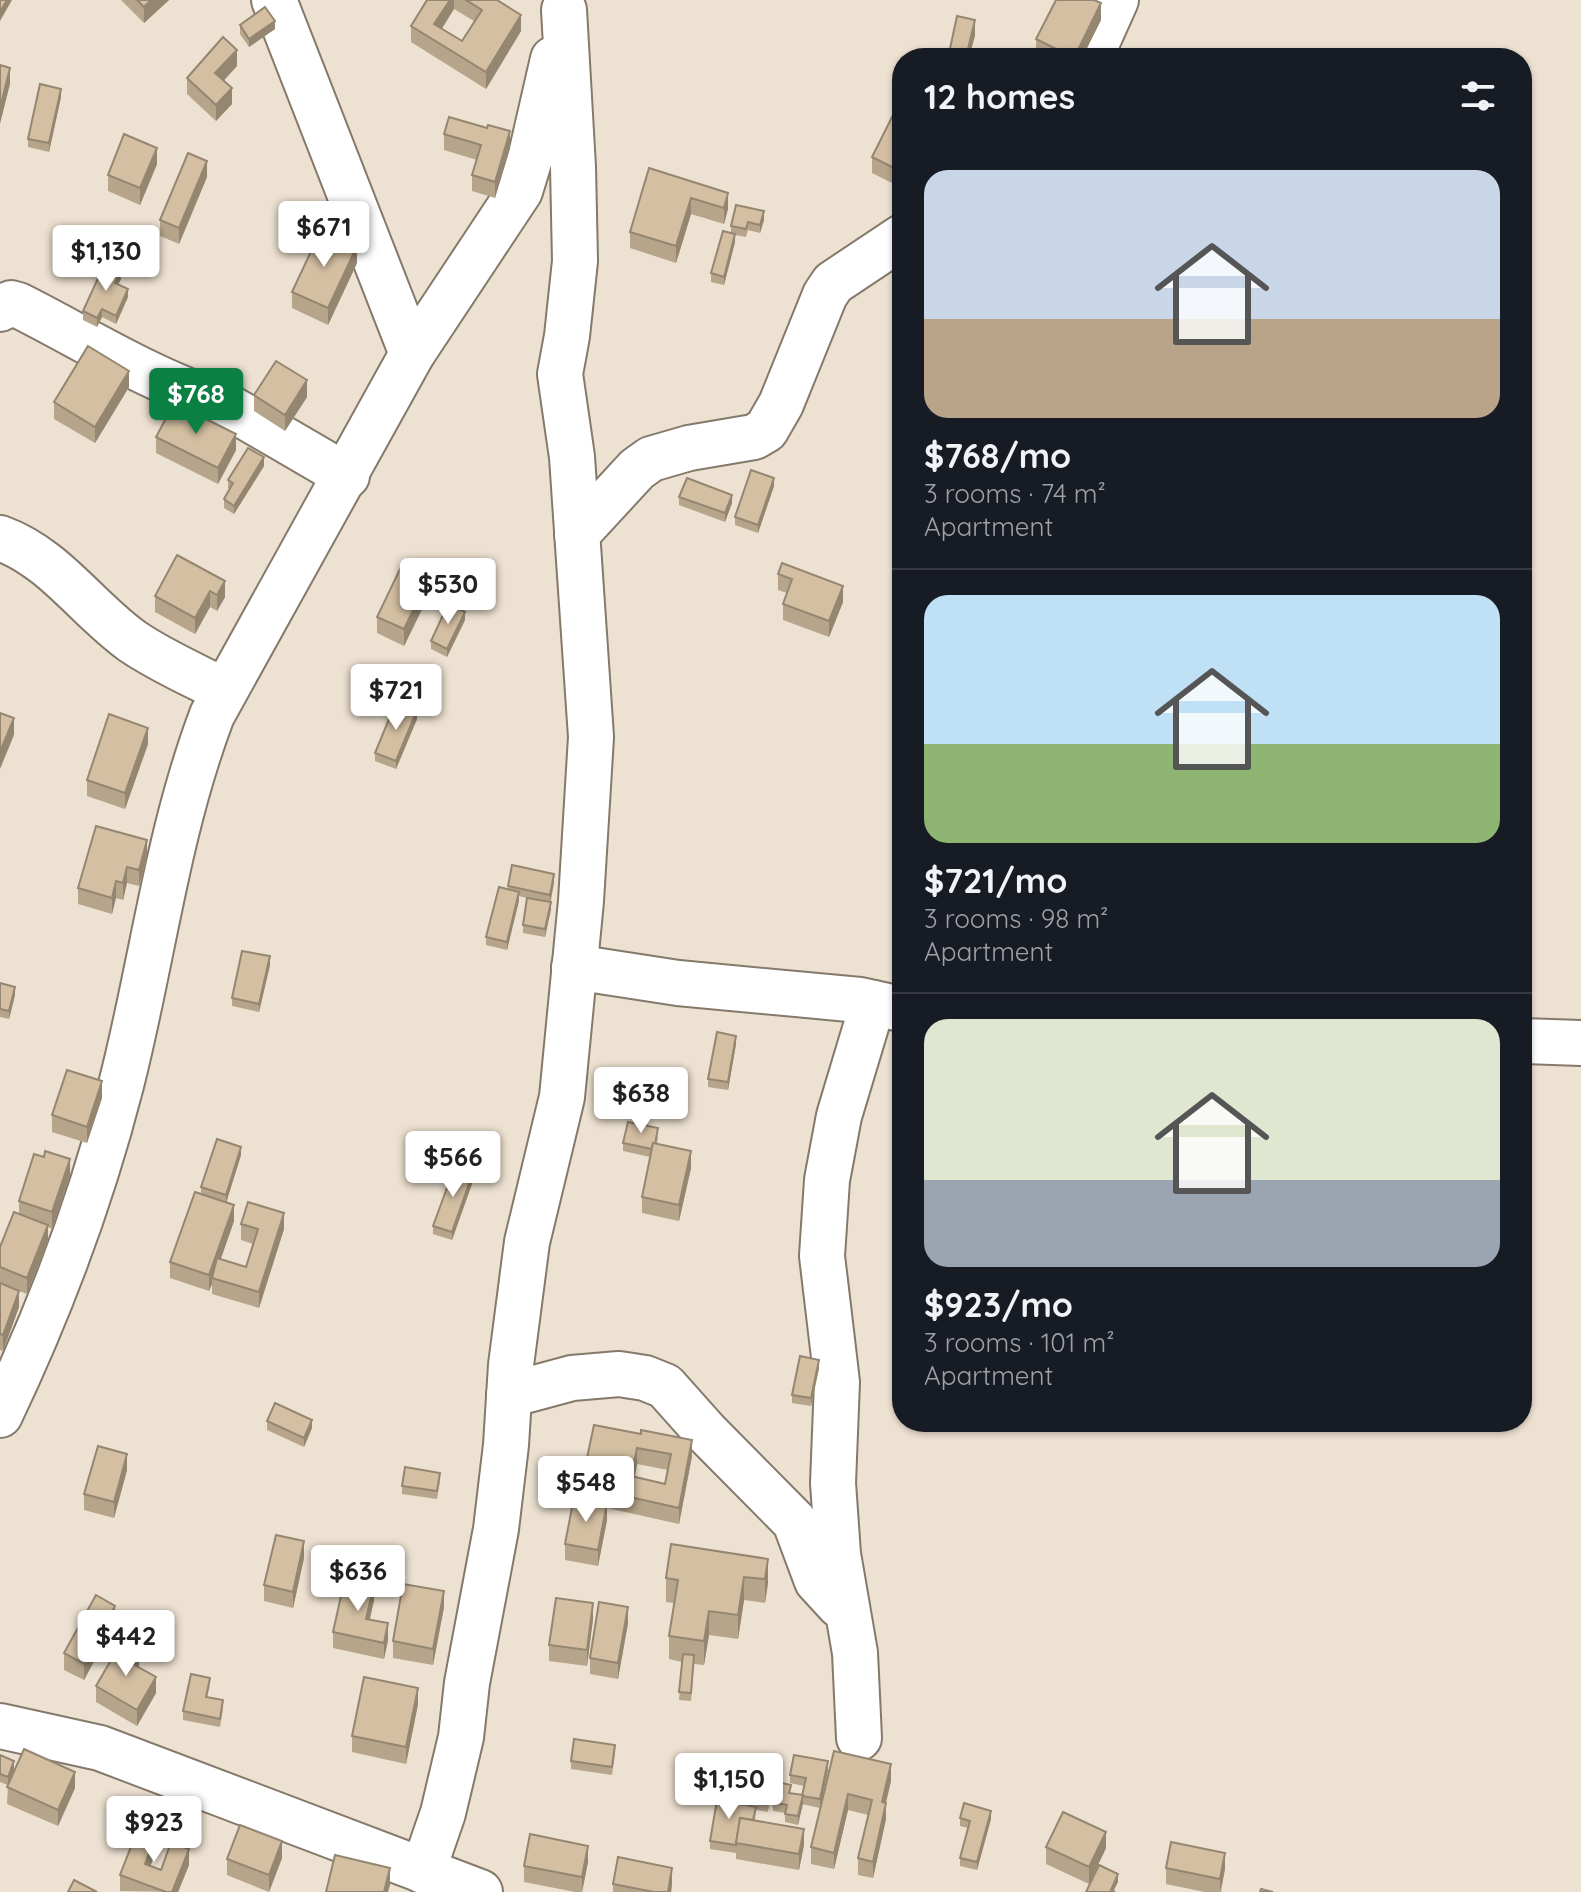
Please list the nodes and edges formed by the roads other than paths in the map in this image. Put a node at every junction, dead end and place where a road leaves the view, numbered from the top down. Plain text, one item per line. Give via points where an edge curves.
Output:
1 (274, 0) edge
2 (1116, 0) edge
3 (565, 5) edge
4 (1094, 48) edge
5 (892, 244) edge
6 (0, 309) edge
7 (412, 354) junction
8 (347, 476) junction
9 (577, 534) junction
10 (0, 538) edge
11 (225, 691) junction
12 (574, 967) junction
13 (888, 1006) edge
14 (1532, 1041) edge
15 (1581, 1043) edge
16 (509, 1395) junction
17 (0, 1415) edge
18 (849, 1610) junction
19 (0, 1726) edge
20 (859, 1738) dead end
21 (451, 1884) edge

1 - 7 street
2 - 4 street
3 - 7 street via 520,191
3 - 9 street via 575,261 560,374
5 - 9 street via 833,283 766,430 651,459
6 - 8 street via 18,305 220,402
7 - 8 street
8 - 11 street
9 - 12 street via 591,737
10 - 11 street via 50,566 130,640
11 - 17 street via 193,765 168,857 121,1084 83,1211
12 - 13 street
12 - 16 street via 562,1097 527,1242
13 - 18 street via 839,1116 827,1180 822,1256 837,1382 838,1554
14 - 15 street
16 - 18 street via 572,1378 619,1374 665,1386 795,1522 817,1581
16 - 21 street via 496,1529 443,1813
18 - 20 street
19 - 21 street via 100,1748

